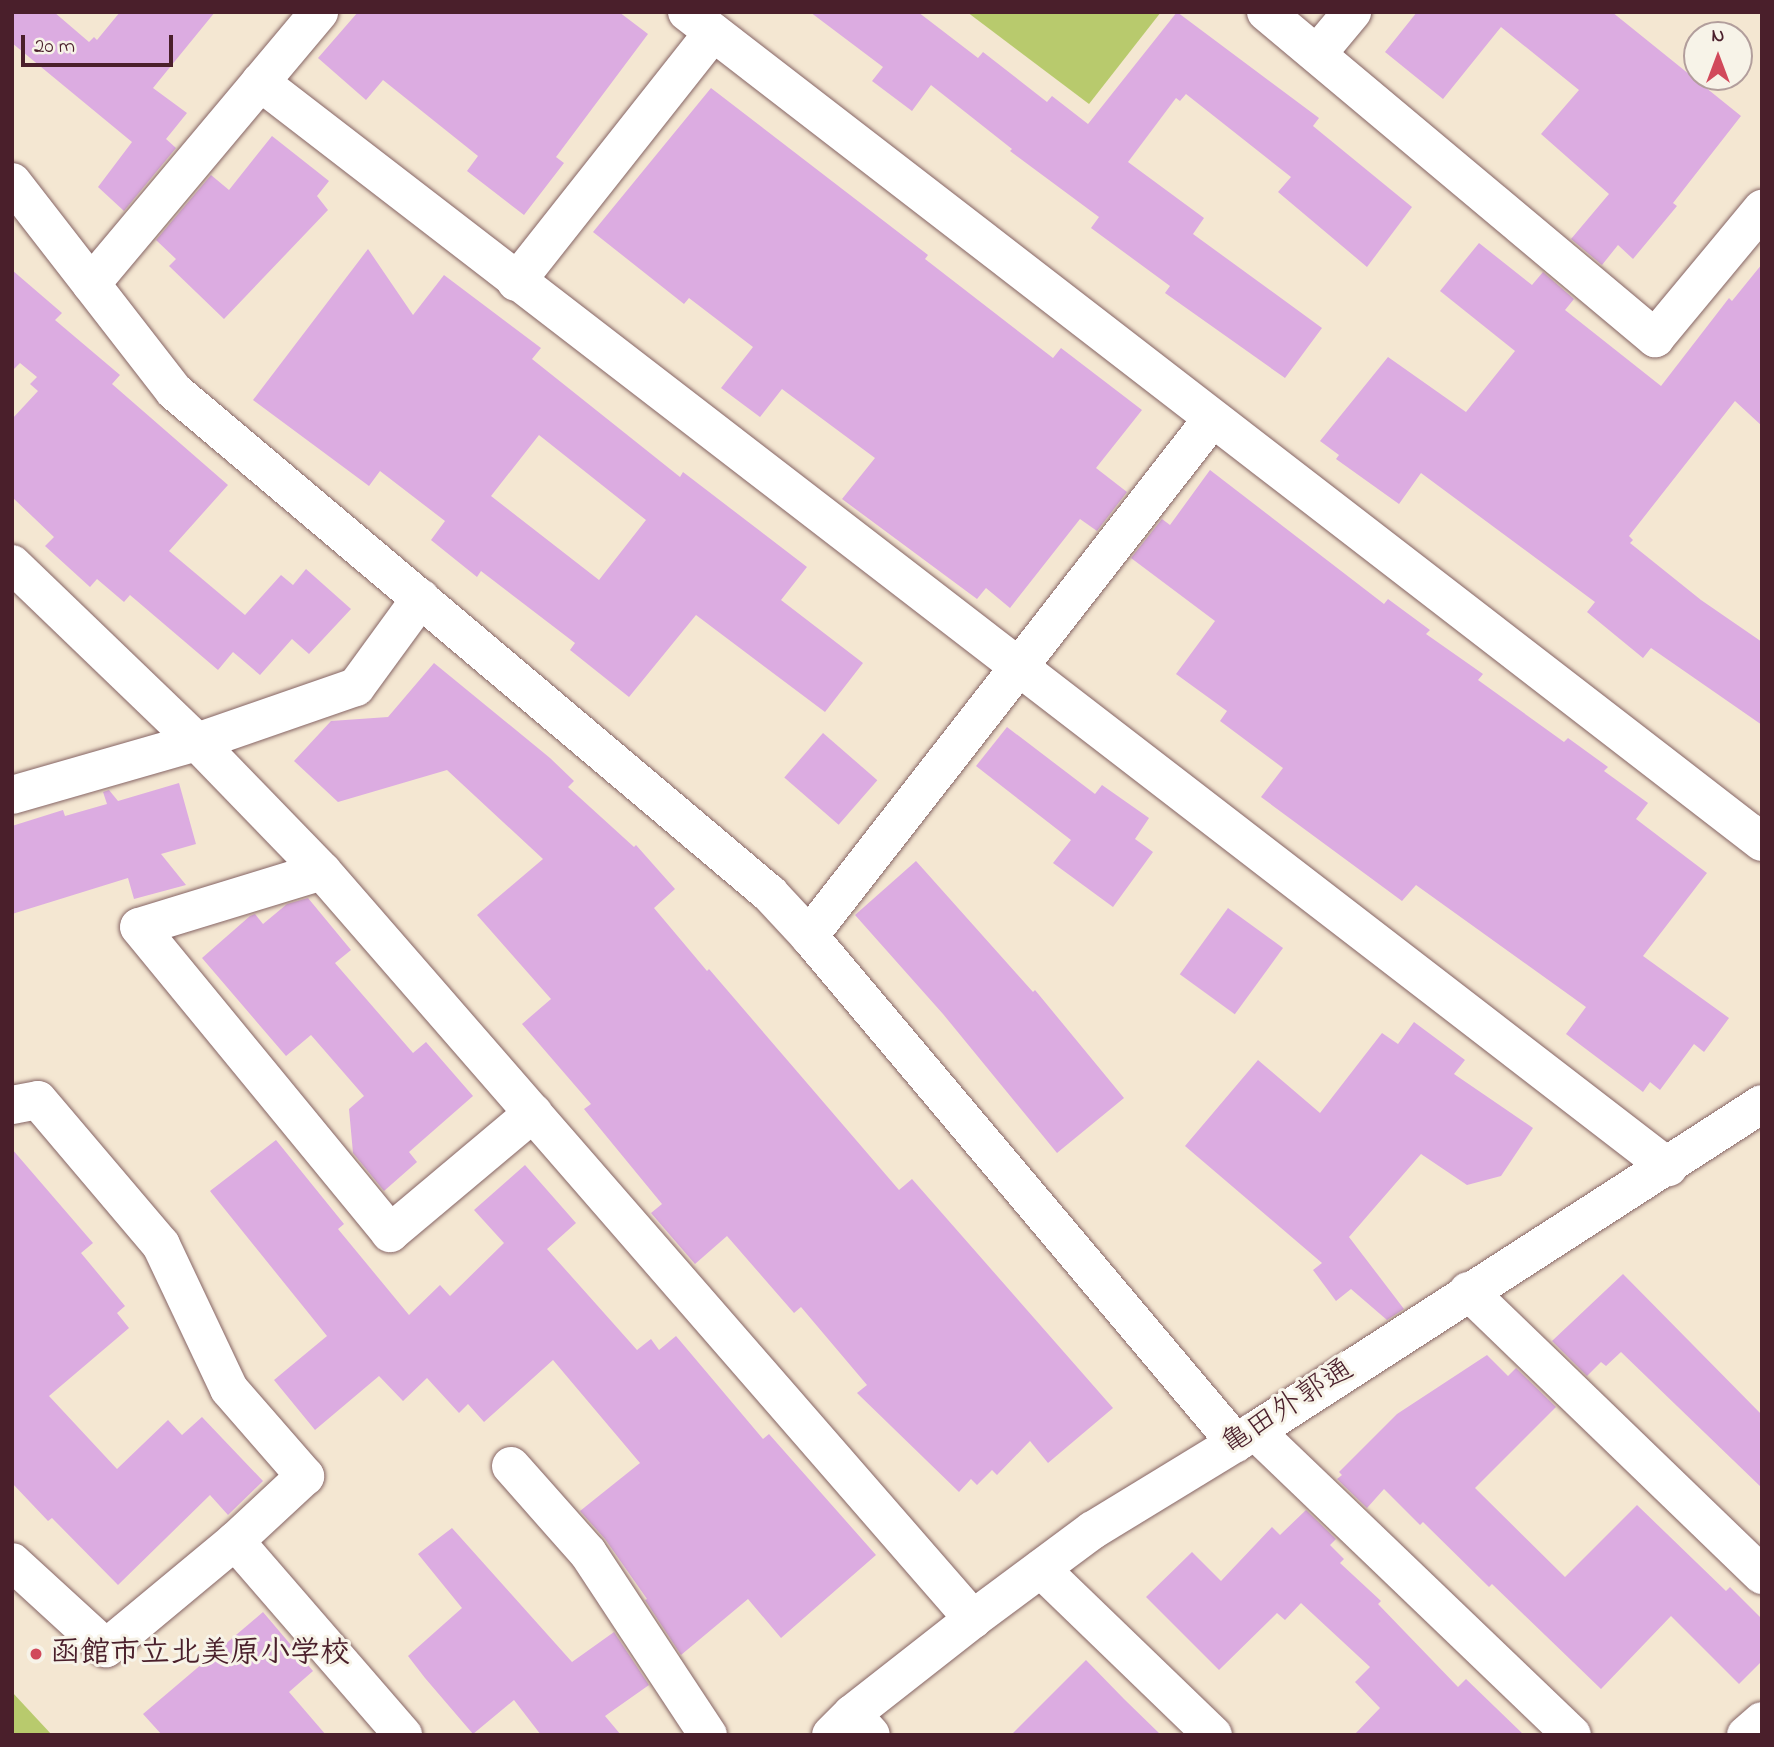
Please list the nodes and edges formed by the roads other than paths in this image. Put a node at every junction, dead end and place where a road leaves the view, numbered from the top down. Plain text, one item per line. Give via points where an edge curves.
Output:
1 (318, 12) edge
2 (1266, 12) edge
3 (1352, 12) edge
4 (700, 23) edge
5 (1317, 54) junction
6 (260, 82) junction
7 (12, 182) edge
8 (1762, 209) edge
9 (516, 282) junction
10 (91, 284) junction
11 (1212, 419) junction
12 (12, 564) edge
13 (421, 598) junction
14 (1019, 668) junction
15 (197, 742) junction
16 (12, 794) edge
17 (1762, 842) edge
18 (322, 871) junction
19 (809, 936) junction
20 (1762, 1104) edge
21 (12, 1105) edge
22 (533, 1113) junction
23 (1668, 1167) junction
24 (1468, 1291) junction
25 (1245, 1437) junction
26 (511, 1466) dead end
27 (235, 1541) junction
28 (12, 1562) edge
29 (1041, 1569) junction
30 (1762, 1576) edge
31 (973, 1619) junction
32 (1762, 1721) edge
33 (851, 1728) edge
34 (403, 1735) edge
35 (708, 1735) edge
36 (1213, 1735) edge
37 (1572, 1735) edge
38 (1746, 1735) edge

1 - 6 street
2 - 5 street
3 - 5 street
4 - 9 street
4 - 11 street
5 - 8 street via 1655,338
6 - 9 street
6 - 10 street
7 - 10 street
9 - 14 street
10 - 13 street via 174,391
11 - 14 street
11 - 17 street
12 - 15 street
13 - 15 street via 356,687
13 - 19 street via 770,894
14 - 19 street
14 - 23 street
15 - 16 street
15 - 18 street
18 - 22 street
18 - 22 street via 139,927 390,1233
19 - 25 street
20 - 23 street, 亀田外郭通
21 - 27 street via 38,1100 161,1245 229,1389 305,1476
22 - 31 street
23 - 24 street, 亀田外郭通
24 - 25 street, 亀田外郭通
24 - 30 street
25 - 29 street, 亀田外郭通 via 1093,1530
25 - 37 street
26 - 35 street via 587,1553
27 - 28 street via 106,1648
27 - 34 street
29 - 31 street, 亀田外郭通
29 - 36 street
31 - 33 street, 亀田外郭通
32 - 38 street

